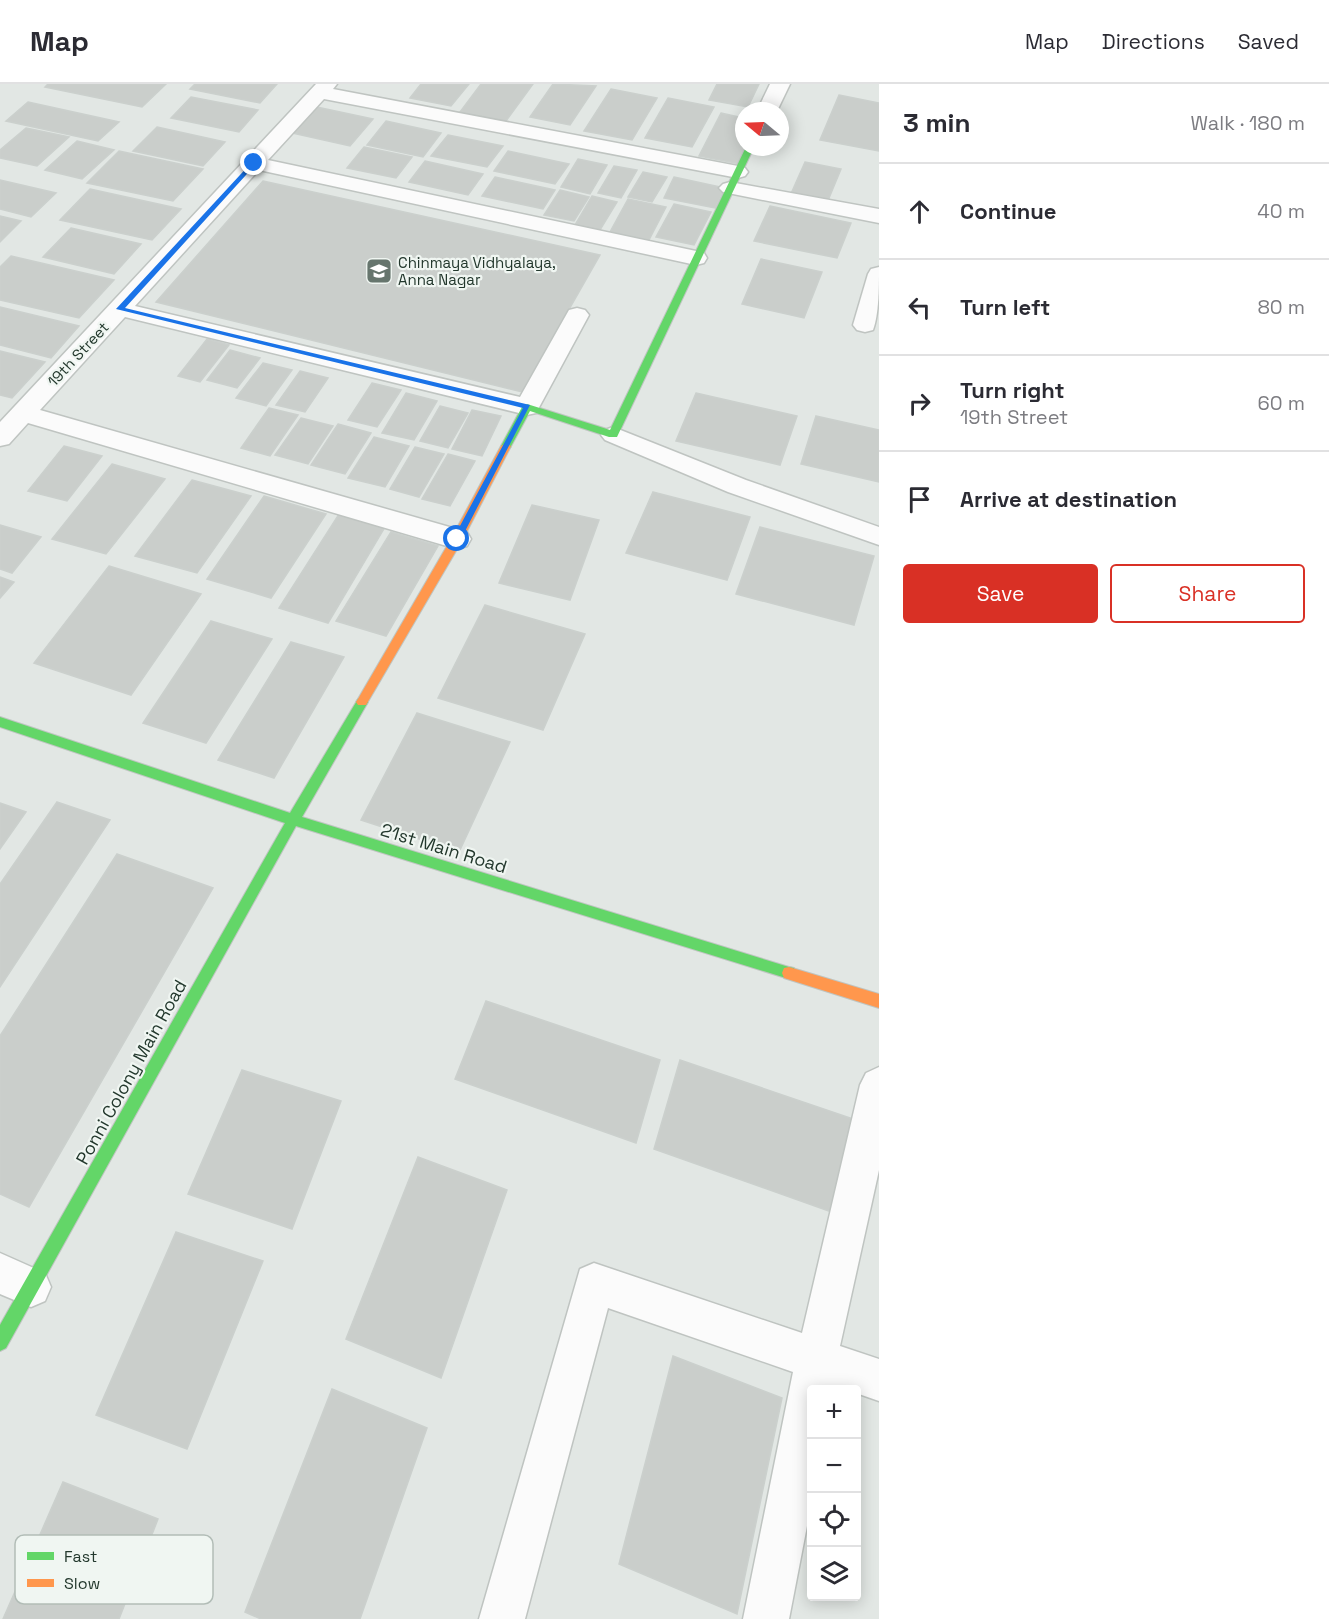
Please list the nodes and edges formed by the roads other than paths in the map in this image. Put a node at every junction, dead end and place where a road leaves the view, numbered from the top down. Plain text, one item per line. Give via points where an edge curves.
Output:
1 (780, 84) edge
2 (323, 88) edge
3 (771, 102) edge
4 (746, 156) edge
5 (254, 163) junction
6 (734, 180) junction
7 (879, 216) edge
8 (696, 258) junction
9 (879, 274) edge
10 (120, 309) junction
11 (577, 315) dead end
12 (865, 324) dead end
13 (527, 407) junction
14 (23, 413) junction
15 (613, 435) junction
16 (0, 438) edge
17 (879, 536) edge
18 (457, 539) junction
19 (0, 722) edge
20 (293, 820) junction
21 (879, 1001) edge
22 (879, 1085) edge
23 (16, 1280) edge
24 (0, 1342) edge
25 (817, 1357) junction
26 (879, 1380) edge
27 (502, 1619) edge
28 (766, 1619) edge

1 - 3 street
2 - 5 street, 19th Street
2 - 6 street
4 - 6 street
5 - 8 street
5 - 10 street, 19th Street
6 - 7 street
6 - 8 street
8 - 15 street
9 - 12 street
10 - 13 street
10 - 14 street, 19th Street
11 - 13 street
13 - 15 street
13 - 18 street, Ponni Colony Main Road
14 - 16 street, 19th Street
14 - 18 street
15 - 17 lane via 737,486
18 - 20 street, Ponni Colony Main Road
19 - 20 street, 21st Main Road
20 - 21 street, 21st Main Road
20 - 23 street, Ponni Colony Main Road
22 - 25 street
23 - 24 street, Ponni Colony Main Road
25 - 26 street
25 - 27 street via 594,1283
25 - 28 street

